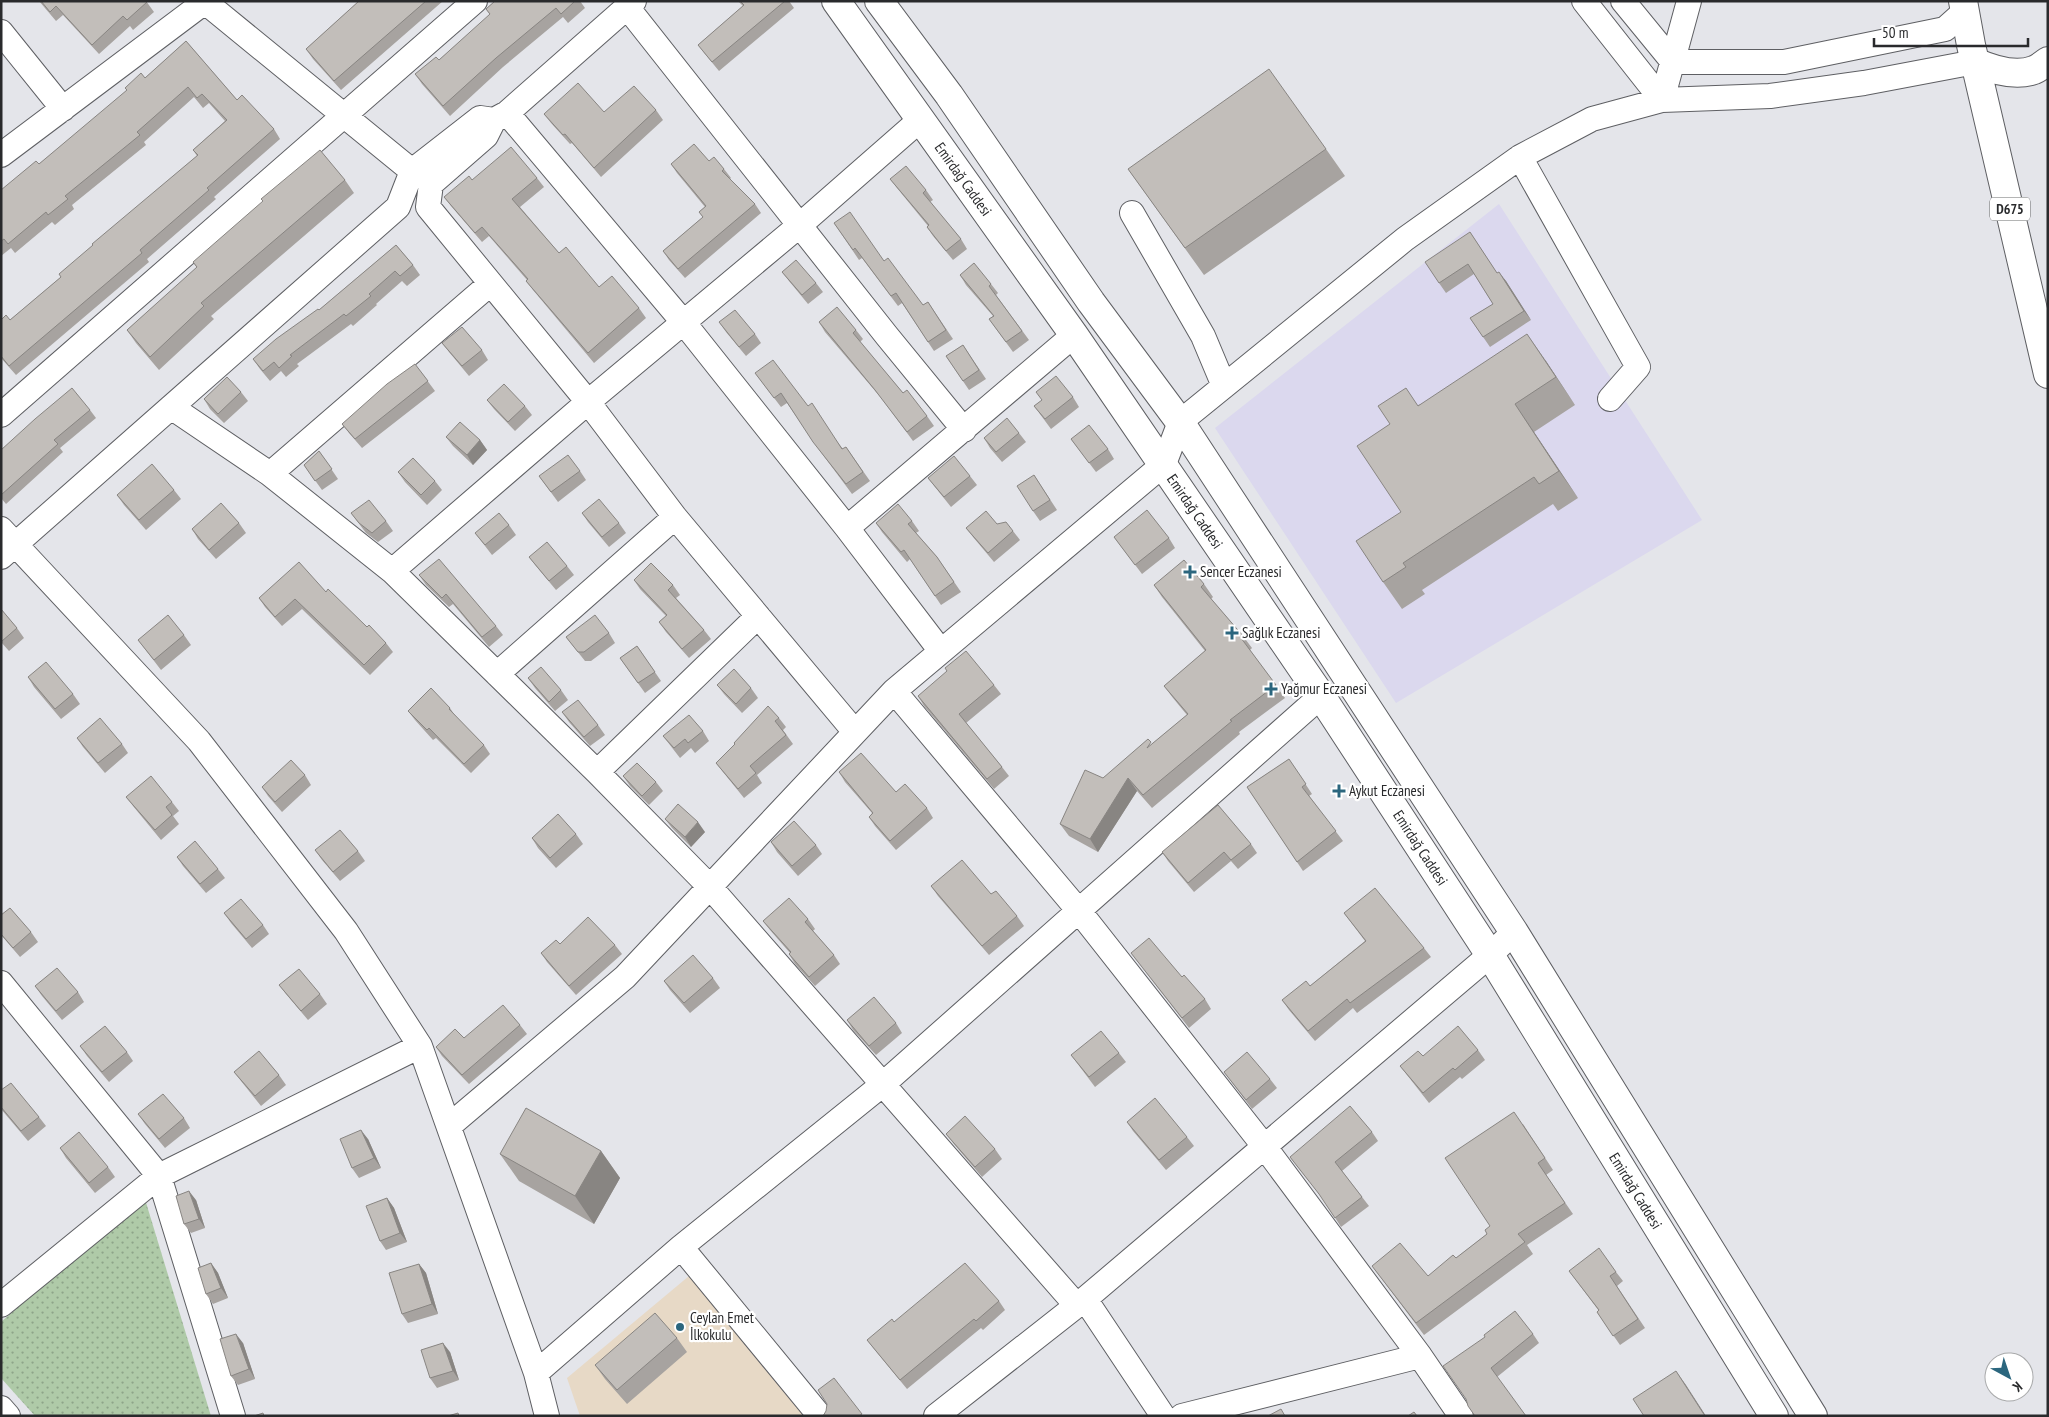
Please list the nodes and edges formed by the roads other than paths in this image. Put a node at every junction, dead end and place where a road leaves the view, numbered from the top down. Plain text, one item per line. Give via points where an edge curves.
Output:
1 (475, 1) edge
2 (836, 1) edge
3 (879, 1) edge
4 (1584, 1) edge
5 (1623, 1) edge
6 (1689, 1) edge
7 (205, 2) edge
8 (631, 4) edge
9 (1969, 5) edge
10 (1, 32) edge
11 (2048, 61) edge
12 (1673, 62) junction
13 (1975, 62) junction
14 (1662, 100) junction
15 (63, 109) junction
16 (344, 114) junction
17 (500, 117) junction
18 (922, 119) junction
19 (1, 155) edge
20 (1520, 157) junction
21 (412, 171) junction
22 (1132, 213) dead end
23 (800, 225) junction
24 (490, 284) junction
25 (684, 323) junction
26 (1074, 335) junction
27 (2048, 374) edge
28 (1224, 386) junction
29 (1610, 399) dead end
30 (588, 402) junction
31 (171, 407) junction
32 (1, 415) edge
33 (1180, 422) junction
34 (964, 430) junction
35 (1164, 464) junction
36 (270, 474) junction
37 (675, 517) junction
38 (847, 528) junction
39 (6, 544) edge
40 (392, 571) junction
41 (758, 616) junction
42 (940, 650) junction
43 (497, 674) junction
44 (894, 691) junction
45 (1321, 696) junction
46 (855, 732) junction
47 (597, 772) junction
48 (710, 887) junction
49 (1079, 911) junction
50 (1514, 932) junction
51 (1490, 955) junction
52 (1, 983) edge
53 (420, 1046) junction
54 (882, 1085) junction
55 (449, 1126) junction
56 (1264, 1146) junction
57 (159, 1176) junction
58 (681, 1247) junction
59 (1081, 1302) junction
60 (1, 1305) edge
61 (1420, 1356) junction
62 (536, 1372) junction
63 (1, 1408) edge
64 (8, 1416) edge
65 (233, 1416) edge
66 (547, 1416) edge
67 (820, 1416) edge
68 (936, 1416) edge
69 (1163, 1416) edge
70 (1182, 1416) edge
71 (1461, 1416) edge
72 (1774, 1416) edge
73 (1813, 1416) edge

1 - 16 street
2 - 18 main road, Emirdağ Caddesi
3 - 33 main road via 949,95 1091,302
4 - 14 street
5 - 12 street
6 - 12 street
7 - 15 street
7 - 16 street
8 - 17 street
8 - 23 street
9 - 12 street via 1945,29 1784,62
9 - 13 main road, D675
10 - 15 street
11 - 13 main road via 2034,70 2017,72 1993,71
12 - 14 street
13 - 14 street via 1864,84 1770,96
13 - 27 main road, D675
14 - 20 street via 1592,119
15 - 19 street
16 - 21 street
16 - 32 street
17 - 21 street via 480,118
17 - 24 street via 486,136 431,184 428,208
17 - 25 street
18 - 23 street
18 - 26 main road, Emirdağ Caddesi
20 - 28 street via 1405,239
20 - 29 street via 1638,367
21 - 31 street via 398,207
22 - 28 street via 1203,336
23 - 25 street
23 - 34 street
24 - 30 street
24 - 36 street
25 - 30 street
25 - 38 street
26 - 34 street
26 - 35 main road, Emirdağ Caddesi
28 - 33 street
30 - 37 street
30 - 40 street
31 - 36 street
31 - 39 street
33 - 35 street
33 - 50 main road
34 - 38 street
35 - 42 street
35 - 45 main road, Emirdağ Caddesi
36 - 40 street
37 - 41 street
37 - 43 street
38 - 42 street
39 - 53 street via 198,742 346,931
40 - 43 street
41 - 46 street
41 - 47 street
42 - 44 street
43 - 47 street
44 - 46 street
44 - 49 street
45 - 49 street
45 - 51 main road, Emirdağ Caddesi
46 - 48 street
47 - 48 street
48 - 54 street
48 - 55 street via 625,977
49 - 54 street
49 - 56 street
50 - 51 street
50 - 73 main road
51 - 56 street
51 - 72 main road, Emirdağ Caddesi
52 - 57 street
53 - 55 street
53 - 57 street
54 - 58 street
54 - 59 street
55 - 62 street
56 - 59 street
56 - 61 street
57 - 60 street
57 - 65 street
58 - 62 street
58 - 67 street
59 - 68 street
59 - 69 street
61 - 70 street
61 - 71 street
62 - 66 street
63 - 64 street

